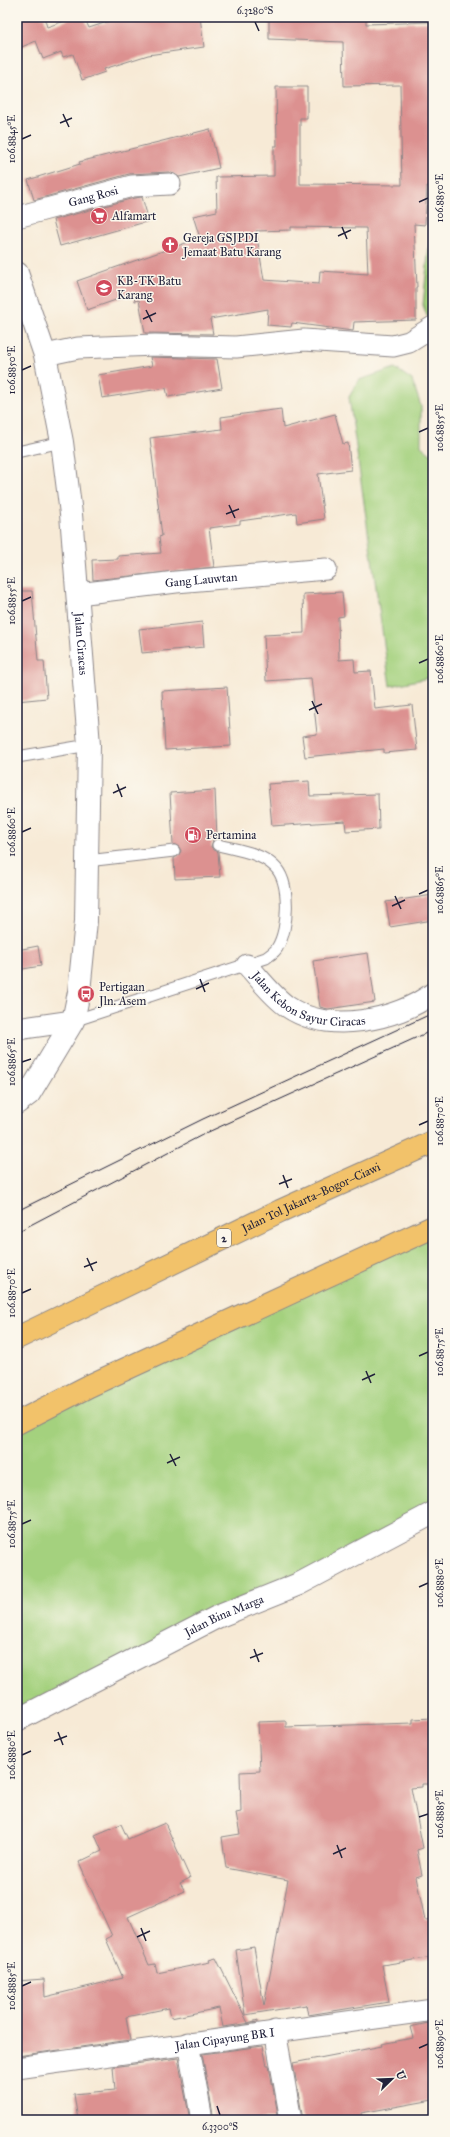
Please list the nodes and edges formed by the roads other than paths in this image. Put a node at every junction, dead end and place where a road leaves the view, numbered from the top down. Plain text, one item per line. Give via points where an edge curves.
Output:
1 (170, 184) dead end
2 (17, 217) edge
3 (17, 273) edge
4 (433, 327) edge
5 (45, 355) junction
6 (62, 442) junction
7 (17, 452) edge
8 (326, 569) dead end
9 (78, 594) junction
10 (89, 745) junction
11 (17, 757) edge
12 (218, 846) dead end
13 (174, 851) dead end
14 (87, 860) junction
15 (247, 965) junction
16 (433, 993) edge
17 (73, 1020) junction
18 (17, 1029) edge
19 (17, 1103) edge
20 (433, 1142) edge
21 (433, 1227) edge
22 (17, 1338) edge
23 (17, 1423) edge
24 (433, 1513) edge
25 (17, 1720) edge
26 (433, 2010) edge
27 (275, 2031) junction
28 (188, 2043) junction
29 (17, 2068) edge
30 (202, 2120) edge
31 (291, 2120) edge

1 - 2 street, Gang Rosi via 132,186
3 - 5 street, Jalan Ciracas
4 - 5 street via 409,342 393,346 304,340 236,347 155,344 78,348
5 - 6 street, Jalan Ciracas
6 - 7 lane
6 - 9 street, Jalan Ciracas
8 - 9 street, Gang Lauwtan via 176,582
9 - 10 street, Jalan Ciracas
10 - 11 lane
10 - 14 street, Jalan Ciracas
12 - 15 lane via 257,855 276,867 286,891 284,931 277,948 266,958
13 - 14 lane
14 - 17 street, Jalan Ciracas via 86,921 80,992
15 - 16 street, Jalan Kebon Sayur Ciracas via 288,1007 312,1019 335,1022 364,1020 395,1012
15 - 17 lane, Jalan Kebon Sayur Ciracas
17 - 18 street
17 - 19 street, Jalan Ciracas via 29,1094
20 - 22 highway, Jalan Tol Jakarta–Bogor–Ciawi / 2 via 280,1211
21 - 23 highway via 96,1382
24 - 25 street, Jalan Bina Marga via 299,1584 217,1617
26 - 27 street, Jalan Cipayung BR I
27 - 28 street, Jalan Cipayung BR I
27 - 31 street
28 - 29 street, Jalan Cipayung BR I
28 - 30 street

